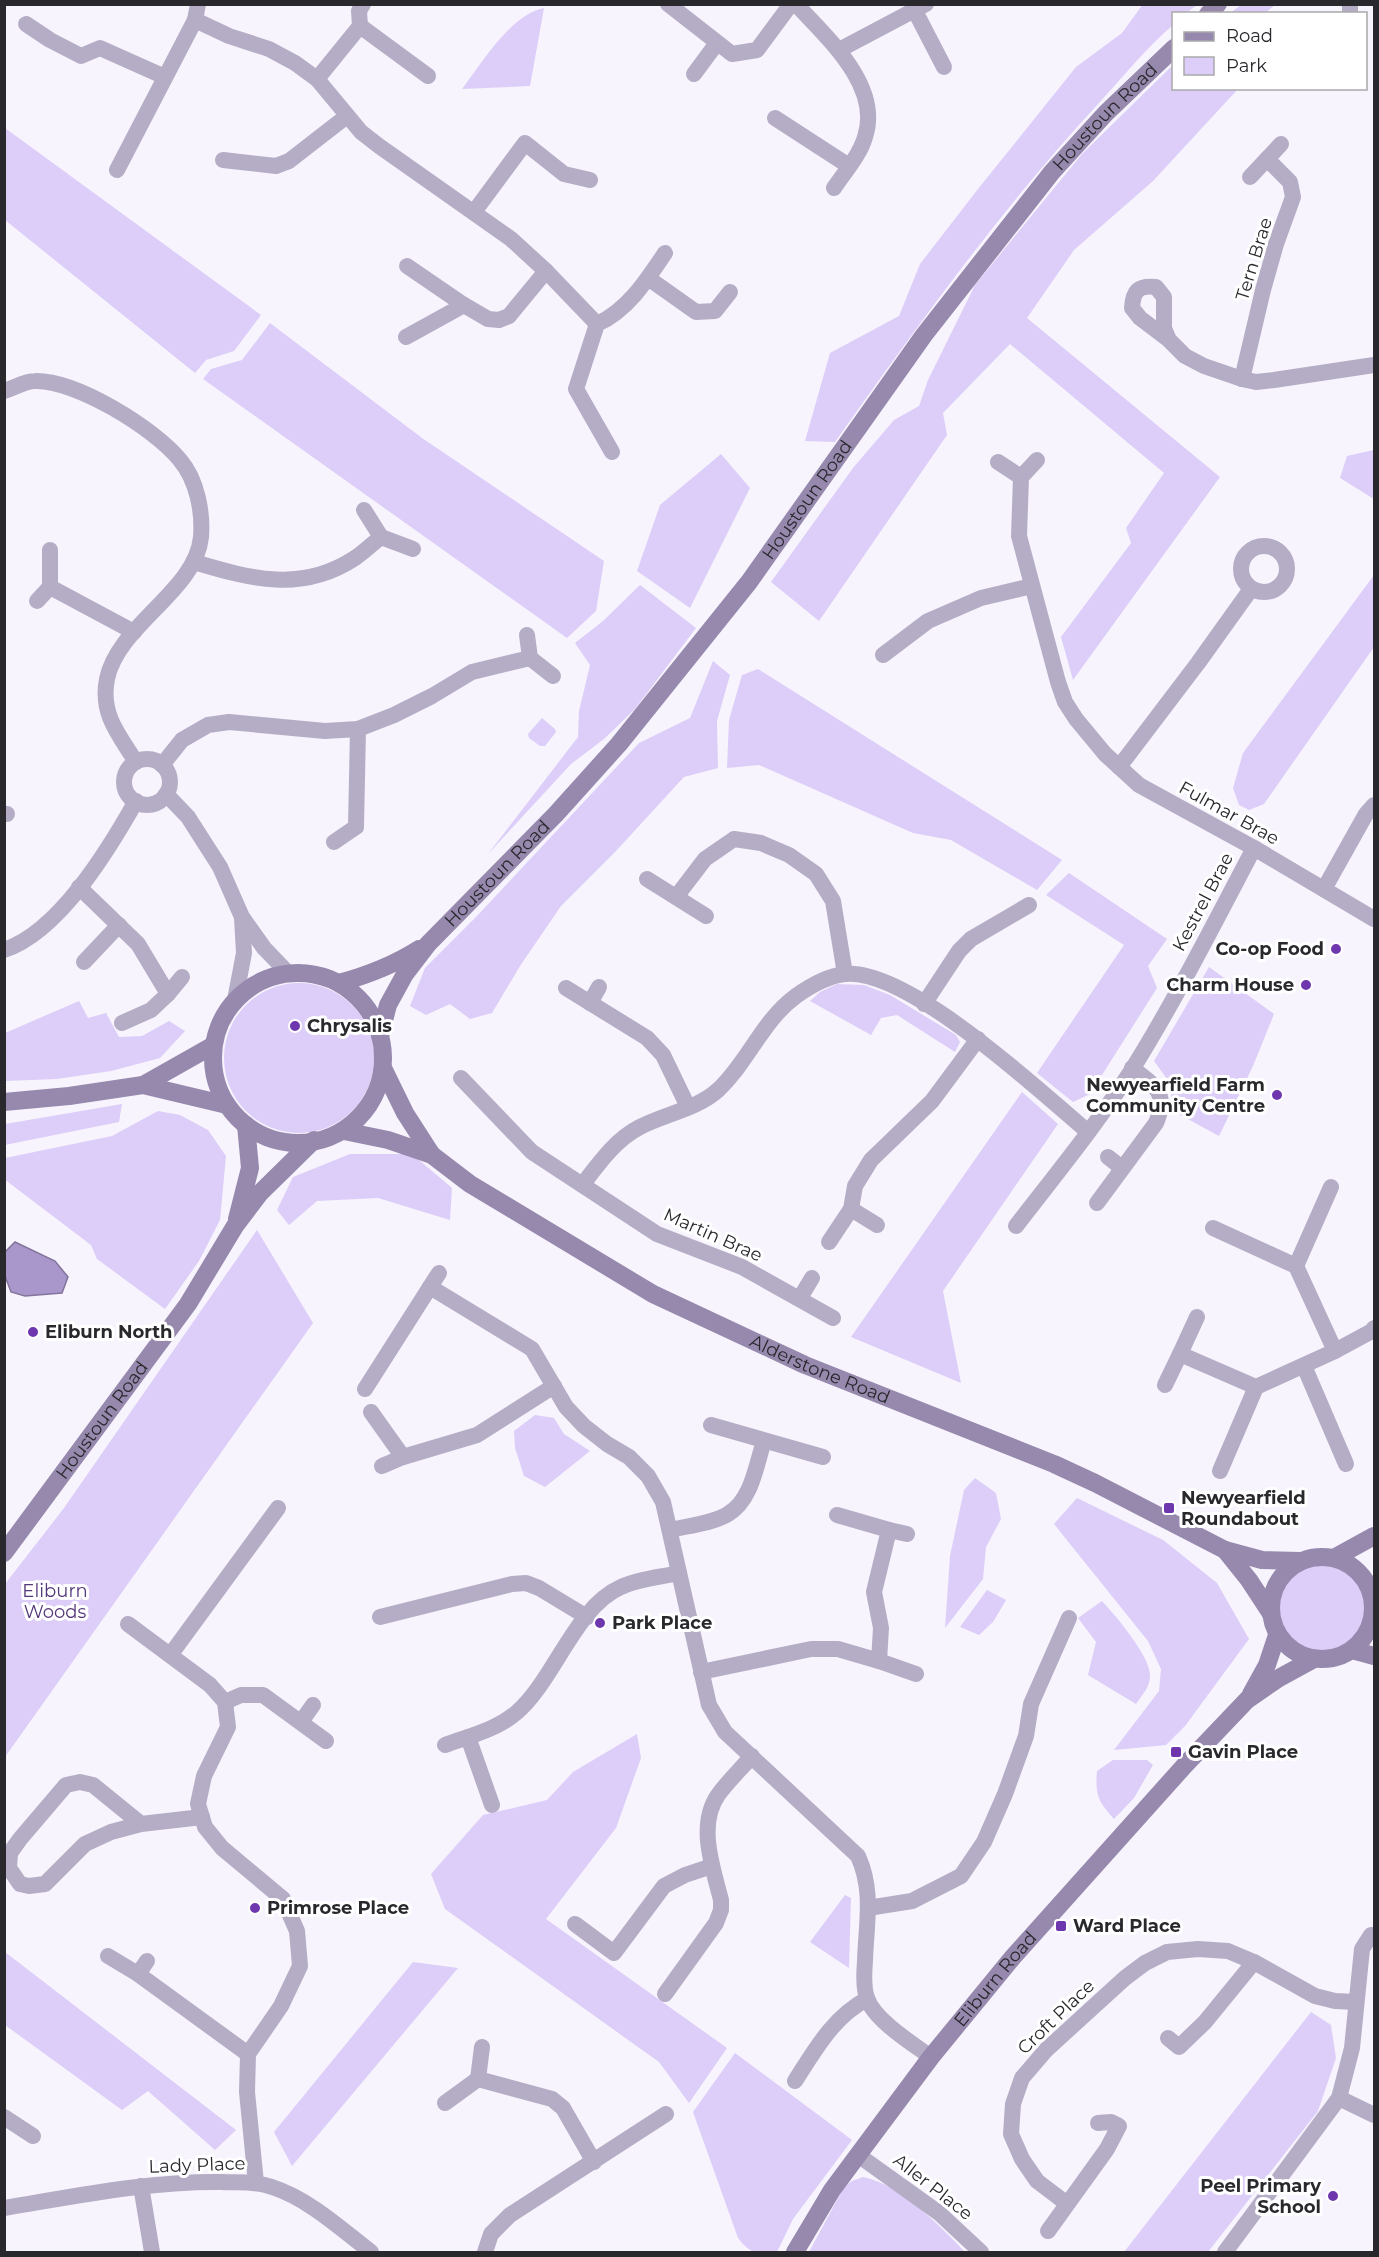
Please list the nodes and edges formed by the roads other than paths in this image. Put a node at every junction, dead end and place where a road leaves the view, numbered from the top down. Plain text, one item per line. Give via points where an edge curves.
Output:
1 (363, 4) edge
2 (668, 4) edge
3 (791, 4) edge
4 (796, 4) edge
5 (921, 8) edge
6 (196, 12) edge
7 (26, 24) dead end
8 (360, 26) junction
9 (717, 43) junction
10 (1172, 49) edge
11 (839, 50) junction
12 (944, 67) dead end
13 (694, 74) dead end
14 (428, 76) dead end
15 (165, 77) junction
16 (317, 79) junction
17 (347, 116) junction
18 (775, 118) dead end
19 (1281, 144) dead end
20 (1267, 159) junction
21 (223, 160) dead end
22 (849, 166) junction
23 (117, 170) dead end
24 (1250, 177) dead end
25 (590, 180) dead end
26 (834, 188) dead end
27 (474, 212) junction
28 (665, 253) dead end
29 (407, 266) dead end
30 (546, 271) junction
31 (648, 278) junction
32 (730, 292) dead end
33 (464, 305) junction
34 (597, 324) junction
35 (406, 337) dead end
36 (1169, 340) dead end
37 (1374, 364) edge
38 (1242, 379) junction
39 (4, 391) edge
40 (612, 452) dead end
41 (1037, 460) dead end
42 (998, 462) dead end
43 (1021, 477) junction
44 (364, 510) dead end
45 (381, 537) junction
46 (413, 549) dead end
47 (50, 550) dead end
48 (194, 562) junction
49 (1032, 586) junction
50 (50, 587) junction
51 (1251, 589) dead end
52 (37, 601) dead end
53 (134, 632) junction
54 (528, 635) dead end
55 (883, 655) dead end
56 (530, 658) junction
57 (553, 676) dead end
58 (358, 729) junction
59 (136, 762) junction
60 (162, 765) junction
61 (1119, 766) junction
62 (166, 794) junction
63 (136, 801) junction
64 (1374, 805) edge
65 (334, 842) dead end
66 (1254, 848) junction
67 (647, 879) dead end
68 (80, 887) junction
69 (1324, 889) junction
70 (676, 897) junction
71 (1029, 905) dead end
72 (706, 916) dead end
73 (242, 917) junction
74 (1374, 919) edge
75 (119, 925) junction
76 (428, 944) junction
77 (4, 950) edge
78 (84, 962) dead end
79 (288, 973) junction
80 (845, 974) junction
81 (182, 976) dead end
82 (339, 983) junction
83 (599, 987) dead end
84 (566, 988) dead end
85 (168, 994) junction
86 (235, 1000) junction
87 (590, 1003) junction
88 (924, 1004) junction
89 (122, 1023) dead end
90 (380, 1036) junction
91 (978, 1039) junction
92 (212, 1046) junction
93 (383, 1068) junction
94 (1132, 1068) junction
95 (461, 1078) dead end
96 (143, 1085) junction
97 (4, 1102) edge
98 (227, 1105) junction
99 (688, 1107) junction
100 (246, 1125) junction
101 (344, 1131) junction
102 (1088, 1132) junction
103 (314, 1140) junction
104 (432, 1155) junction
105 (1108, 1157) dead end
106 (1122, 1168) junction
107 (583, 1184) junction
108 (1331, 1187) dead end
109 (1097, 1203) dead end
110 (851, 1209) junction
111 (877, 1225) dead end
112 (236, 1226) junction
113 (1016, 1226) dead end
114 (1213, 1228) dead end
115 (829, 1242) dead end
116 (1296, 1266) junction
117 (812, 1278) dead end
118 (800, 1299) junction
119 (1197, 1317) dead end
120 (833, 1318) dead end
121 (1374, 1328) edge
122 (1335, 1351) junction
123 (1180, 1354) junction
124 (1304, 1366) junction
125 (1165, 1385) dead end
126 (554, 1386) junction
127 (1256, 1387) junction
128 (364, 1389) dead end
129 (371, 1412) dead end
130 (711, 1425) dead end
131 (764, 1441) junction
132 (403, 1457) junction
133 (823, 1457) dead end
134 (1346, 1464) dead end
135 (382, 1466) dead end
136 (1220, 1471) dead end
137 (278, 1508) dead end
138 (837, 1515) dead end
139 (670, 1530) junction
140 (889, 1530) junction
141 (907, 1534) dead end
142 (1374, 1536) edge
143 (1225, 1550) junction
144 (4, 1553) edge
145 (1334, 1558) junction
146 (1300, 1561) junction
147 (680, 1573) junction
148 (1373, 1597) edge
149 (1270, 1612) junction
150 (380, 1617) dead end
151 (587, 1617) junction
152 (1069, 1618) dead end
153 (128, 1624) dead end
154 (1277, 1635) junction
155 (1352, 1650) junction
156 (171, 1654) junction
157 (1374, 1656) edge
158 (1312, 1660) junction
159 (879, 1661) junction
160 (701, 1672) junction
161 (916, 1674) dead end
162 (1246, 1700) junction
163 (225, 1702) junction
164 (313, 1705) dead end
165 (301, 1722) junction
166 (468, 1737) junction
167 (326, 1741) dead end
168 (445, 1745) dead end
169 (752, 1756) junction
170 (492, 1805) dead end
171 (202, 1817) junction
172 (141, 1824) junction
173 (712, 1866) junction
174 (868, 1908) junction
175 (574, 1924) dead end
176 (1371, 1935) dead end
177 (108, 1956) dead end
178 (1254, 1962) junction
179 (666, 1994) dead end
180 (867, 1999) junction
181 (1356, 2002) junction
182 (1168, 2038) dead end
183 (482, 2047) dead end
184 (248, 2054) junction
185 (931, 2058) junction
186 (478, 2079) junction
187 (795, 2081) dead end
188 (1339, 2098) junction
189 (445, 2103) dead end
190 (666, 2114) dead end
191 (1374, 2115) edge
192 (4, 2117) edge
193 (1098, 2123) dead end
194 (33, 2136) dead end
195 (858, 2155) junction
196 (594, 2162) junction
197 (256, 2183) junction
198 (141, 2186) junction
199 (1066, 2204) junction
200 (4, 2208) edge
201 (1048, 2230) dead end
202 (152, 2253) edge
203 (371, 2253) edge
204 (485, 2253) edge
205 (795, 2253) edge
206 (981, 2253) edge
207 (1225, 2253) edge

1 - 8 street via 359,11
2 - 9 street
3 - 9 street via 757,50 732,54
4 - 11 street
5 - 11 street
5 - 12 street
6 - 15 street
6 - 16 street via 229,36 269,49
7 - 15 street via 81,56 101,40
8 - 14 street
8 - 16 street
9 - 13 street
10 - 76 street, Houstoun Road via 1106,112 1052,172 924,335 749,582 619,744
11 - 22 street via 856,75 868,106 865,139
15 - 23 street
16 - 17 street
17 - 21 street via 290,162 276,166
17 - 27 street via 379,147
18 - 22 street
19 - 20 street
20 - 24 street
20 - 38 street, Tern Brae via 1290,182 1293,197 1263,290
22 - 26 street
25 - 27 street via 564,174 525,143
27 - 30 street
28 - 31 street
29 - 33 street
30 - 33 street via 509,316 488,320
30 - 34 street
31 - 32 street via 696,312 715,311
31 - 34 street via 613,317
33 - 35 street
34 - 40 street via 576,389
36 - 38 street via 1185,356
37 - 38 street via 1274,380
39 - 48 street via 34,381 76,389 154,435 181,460 193,481 201,520 201,540
41 - 43 street
42 - 43 street
43 - 49 street, Fulmar Brae via 1018,537
44 - 45 street
45 - 46 street
45 - 48 street via 355,558 303,578 279,581
47 - 50 street
48 - 53 street
49 - 55 street via 981,598 928,621
49 - 61 street, Fulmar Brae via 1065,702
50 - 52 street
50 - 53 street
51 - 61 street
53 - 59 street via 120,649 107,677 104,698 109,719
54 - 56 street
56 - 57 street
56 - 58 street via 472,672 394,716
58 - 60 street via 325,731 229,722 208,725 182,740
58 - 65 street via 356,828
59 - 60 street via 146,759
59 - 63 street via 124,779 129,795
60 - 62 street via 170,778
61 - 66 street, Fulmar Brae via 1139,785
62 - 63 street via 152,804
62 - 73 street via 188,817 220,867
63 - 68 street via 109,848
64 - 69 street
66 - 69 street, Fulmar Brae
66 - 94 street, Kestrel Brae
67 - 70 street
68 - 75 street
68 - 77 street via 32,936
69 - 74 street, Fulmar Brae
70 - 72 street
70 - 80 street via 705,859 734,839 761,843 789,855 816,874 834,901
71 - 88 street via 971,939
73 - 79 street
73 - 86 street via 244,953
75 - 78 street
75 - 85 street via 138,944
76 - 82 street, Houstoun Road via 400,961
76 - 90 street, Houstoun Road via 388,1005
79 - 82 street via 316,974
79 - 86 street via 259,982
80 - 88 street via 867,976
80 - 99 street via 822,980 794,997 770,1021 736,1071 716,1092
81 - 85 street
82 - 90 street via 365,1005
83 - 87 street
84 - 87 street
85 - 89 street via 151,1010
86 - 92 street
87 - 99 street via 647,1038 663,1055
88 - 91 street
90 - 93 street
91 - 102 street
91 - 110 street via 932,1101 872,1160 855,1186
92 - 96 street
92 - 98 street via 213,1071
93 - 101 street via 378,1087 365,1109
93 - 104 street, Alderstone Road
94 - 102 street, Kestrel Brae
94 - 106 street via 1152,1084 1160,1095 1162,1109
95 - 107 street, Martin Brae via 532,1152
96 - 97 street
96 - 98 street
98 - 100 street
99 - 107 street via 639,1127 611,1149
100 - 103 street via 279,1140
100 - 112 street, Houstoun Road via 250,1168
101 - 103 street
101 - 104 street, Alderstone Road
102 - 113 street, Kestrel Brae
103 - 112 street, Houstoun Road via 260,1193
104 - 143 street, Alderstone Road via 470,1184 653,1294 805,1365 1054,1464
105 - 106 street
106 - 109 street
107 - 118 street, Martin Brae via 657,1234 742,1267
108 - 116 street
110 - 111 street
110 - 115 street
112 - 144 street, Houstoun Road via 188,1304
114 - 116 street
116 - 122 street
117 - 118 street
118 - 120 street, Martin Brae
119 - 123 street
121 - 122 street
122 - 124 street
123 - 125 street
123 - 127 street
124 - 127 street
124 - 134 street
126 - 128 street via 532,1349 434,1280
126 - 132 street via 477,1435
126 - 139 street via 584,1426 648,1476 663,1502
127 - 136 street
129 - 132 street
130 - 131 street
131 - 133 street
131 - 139 street via 747,1495 738,1507 727,1515
132 - 135 street
137 - 156 street
138 - 140 street
139 - 147 street
140 - 141 street
140 - 159 street via 874,1592 881,1629
142 - 145 street
143 - 146 street, Alderstone Road via 1262,1560
143 - 149 street, Alderstone Road
145 - 146 street
145 - 148 street via 1362,1576
146 - 149 street via 1278,1582
147 - 151 street via 621,1587 598,1602
147 - 160 street
148 - 155 street via 1371,1624 1364,1639
149 - 154 street
150 - 151 street via 526,1583
151 - 166 street via 533,1697 495,1727
152 - 174 street via 1031,1704 1026,1736 1005,1794 984,1842 961,1876 912,1900
153 - 156 street
154 - 158 street via 1292,1651
154 - 162 street, Eliburn Road via 1267,1665
155 - 157 street
155 - 158 street via 1333,1659
156 - 163 street
158 - 162 street, Eliburn Road
159 - 160 street via 838,1649 811,1649
159 - 161 street
160 - 169 street via 709,1705 725,1732
162 - 185 street, Eliburn Road via 1045,1920
163 - 165 street via 242,1695 263,1695
163 - 171 street via 228,1727 204,1776 198,1804
164 - 165 street
165 - 167 street
166 - 168 street
166 - 170 street
169 - 173 street via 717,1797 710,1814
169 - 174 street via 858,1856 868,1888
171 - 172 street
171 - 184 street via 222,1848 283,1899 297,1931 300,1966 281,2006
172 - 172 street via 85,1844 45,1884 20,1884 9,1868 10,1853 66,1785 93,1785
173 - 175 street via 664,1886 614,1953
173 - 179 street via 721,1910
174 - 180 street via 864,1976
176 - 181 street via 1362,1949
177 - 184 street via 143,1967
178 - 181 street, Croft Place via 1315,1996
178 - 182 street via 1179,2047
178 - 199 street, Croft Place via 1228,1951 1198,1949 1167,1952 1145,1963 1046,2050 1022,2078 1013,2104 1011,2134 1037,2181
180 - 185 street via 891,2027
180 - 187 street via 841,2016
181 - 188 street via 1352,2048
183 - 186 street
184 - 197 street via 247,2092
185 - 195 street, Eliburn Road
186 - 189 street
186 - 196 street via 552,2099 563,2108
188 - 191 street
188 - 207 street
190 - 196 street
192 - 194 street
193 - 199 street via 1119,2126 1107,2149
195 - 205 street, Eliburn Road
195 - 206 street, Aller Place via 939,2213
196 - 204 street via 510,2215 491,2234
197 - 198 street, Lady Place
197 - 203 street, Lady Place via 272,2187 318,2212
198 - 200 street, Lady Place
198 - 202 street
199 - 201 street

